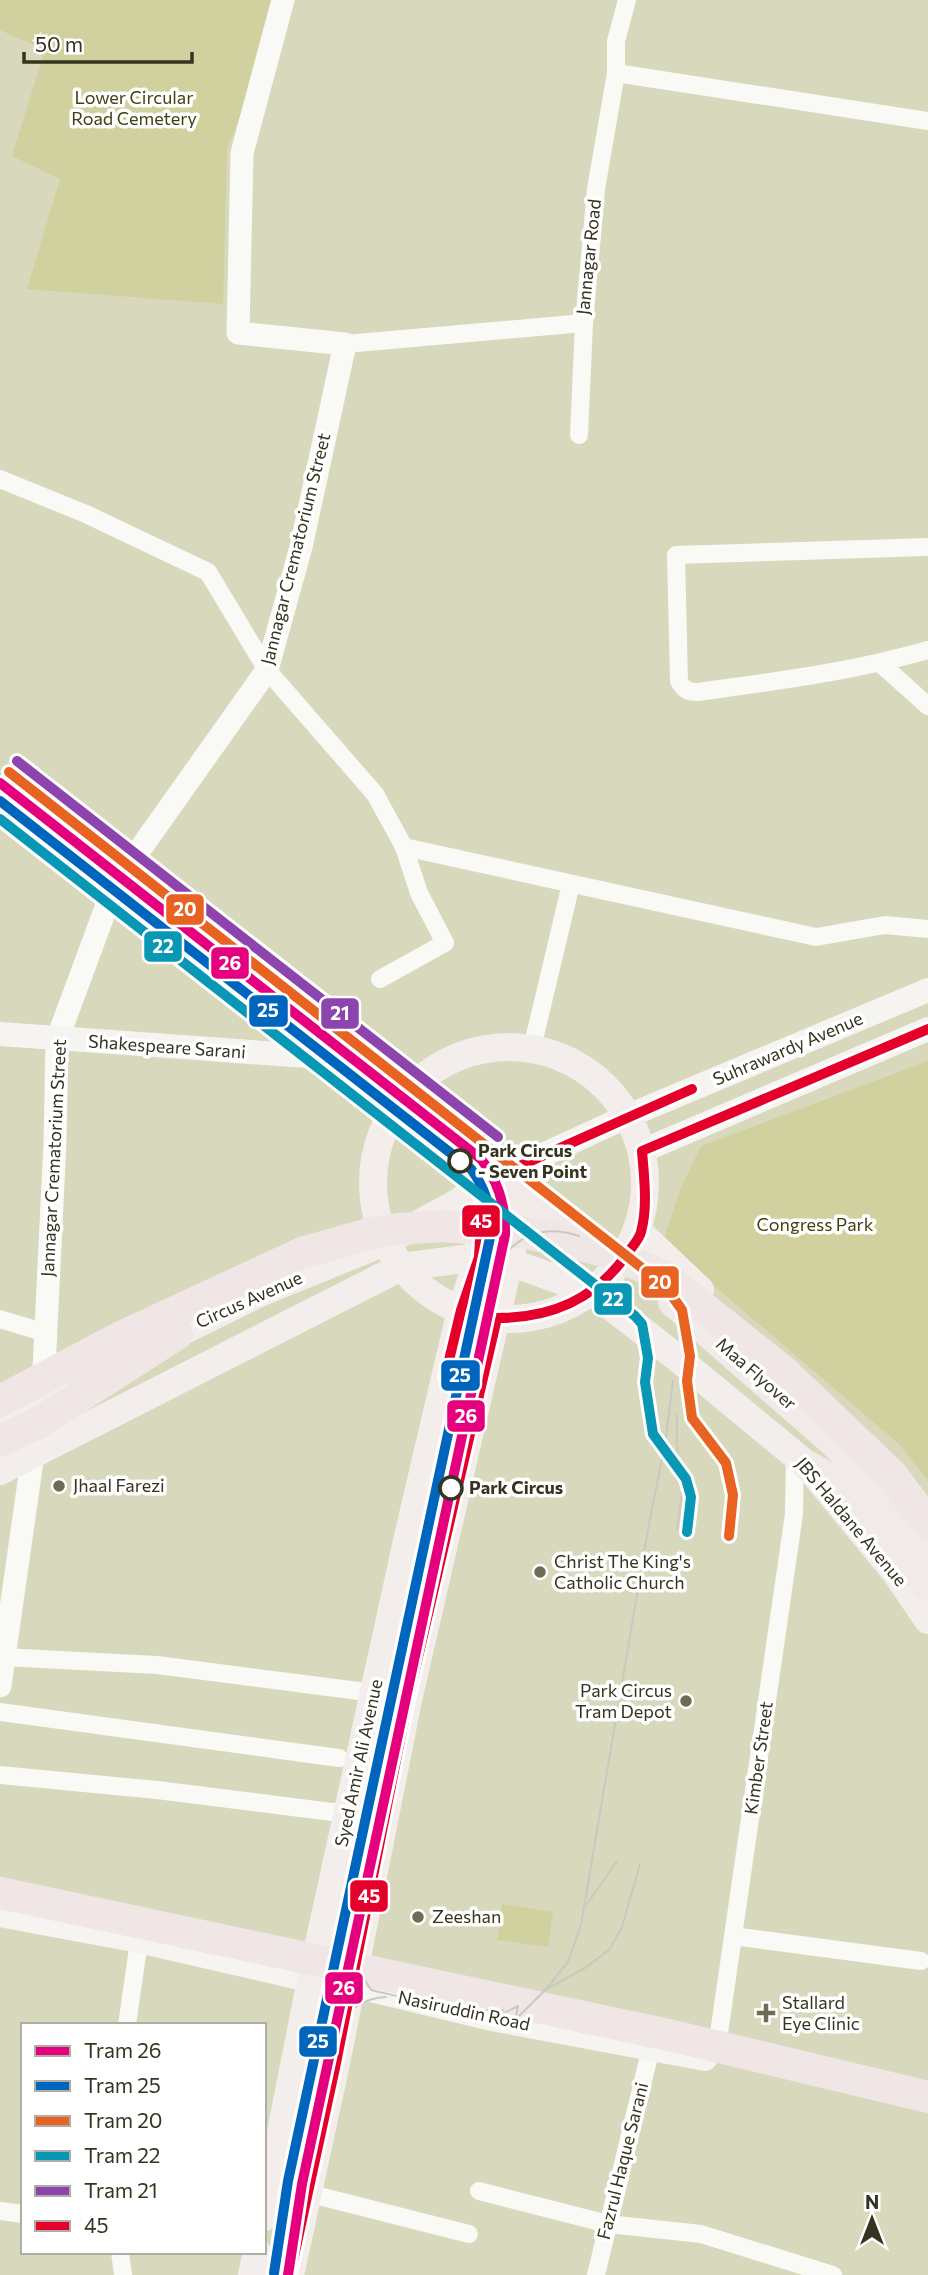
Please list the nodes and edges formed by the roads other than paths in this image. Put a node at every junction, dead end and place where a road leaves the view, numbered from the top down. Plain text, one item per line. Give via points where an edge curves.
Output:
1 (283, 0) edge
2 (627, 0) edge
3 (616, 73) junction
4 (928, 121) edge
5 (584, 323) junction
6 (345, 344) junction
7 (579, 435) dead end
8 (0, 479) edge
9 (928, 547) edge
10 (928, 650) edge
11 (881, 664) junction
12 (267, 670) junction
13 (928, 706) edge
14 (0, 799) edge
15 (404, 847) junction
16 (571, 884) junction
17 (114, 886) junction
18 (928, 929) edge
19 (380, 978) dead end
20 (928, 990) edge
21 (928, 1029) edge
22 (0, 1034) edge
23 (57, 1040) junction
24 (533, 1048) junction
25 (344, 1065) junction
26 (395, 1107) junction
27 (628, 1116) junction
28 (642, 1150) junction
29 (489, 1181) junction
30 (641, 1234) junction
31 (385, 1242) junction
32 (479, 1257) junction
33 (509, 1262) junction
34 (619, 1263) junction
35 (401, 1267) junction
36 (591, 1291) junction
37 (461, 1310) junction
38 (497, 1318) junction
39 (0, 1319) edge
40 (46, 1333) junction
41 (177, 1334) junction
42 (43, 1395) junction
43 (0, 1401) edge
44 (0, 1417) edge
45 (0, 1441) edge
46 (33, 1454) junction
47 (801, 1460) junction
48 (0, 1471) edge
49 (928, 1510) edge
50 (928, 1522) edge
51 (928, 1546) edge
52 (928, 1587) edge
53 (928, 1620) edge
54 (3, 1657) junction
55 (0, 1686) edge
56 (374, 1693) junction
57 (0, 1712) edge
58 (339, 1758) dead end
59 (0, 1774) edge
60 (349, 1812) junction
61 (0, 1893) edge
62 (0, 1915) edge
63 (733, 1936) junction
64 (139, 1941) junction
65 (924, 1959) edge
66 (928, 1978) edge
67 (311, 1980) junction
68 (350, 1989) junction
69 (127, 2023) edge
70 (651, 2048) junction
71 (715, 2061) junction
72 (296, 2062) junction
73 (335, 2068) junction
74 (928, 2096) edge
75 (928, 2105) edge
76 (479, 2191) dead end
77 (307, 2193) junction
78 (266, 2207) edge
79 (0, 2211) edge
80 (21, 2214) edge
81 (608, 2224) junction
82 (469, 2234) dead end
83 (120, 2254) edge
84 (257, 2254) edge
85 (826, 2274) edge
86 (123, 2275) edge
87 (252, 2275) edge
88 (290, 2275) edge
89 (596, 2275) edge

1 - 6 street via 242,153 238,333
2 - 3 street, Jannagar Road via 616,40
3 - 4 street
3 - 5 street, Jannagar Road via 596,189
5 - 6 street, Jannagar Road
5 - 7 street
6 - 12 street, Jannagar Crematorium Street via 301,547
8 - 12 street via 208,572
9 - 11 street via 676,555 679,681 689,692
10 - 11 street
11 - 13 street
12 - 15 street via 375,793
12 - 17 street, Jannagar Crematorium Street
14 - 17 main road
15 - 16 street
15 - 19 street via 419,893 445,943
16 - 18 street via 816,937 885,925
16 - 24 street
17 - 23 street, Jannagar Crematorium Street
17 - 25 main road
20 - 27 main road, Suhrawardy Avenue
21 - 28 main road, Suhrawardy Avenue
22 - 23 main road, Shakespeare Sarani
23 - 25 main road, Shakespeare Sarani
23 - 40 street, Jannagar Crematorium Street
24 - 26 main road via 495,1046 458,1056 424,1074
24 - 27 main road via 571,1061 592,1076
25 - 26 main road via 367,1073
26 - 29 main road
26 - 31 main road via 381,1132 372,1166 373,1201
27 - 28 main road
27 - 29 main road, Suhrawardy Avenue
28 - 30 main road
29 - 31 main road, Circus Avenue
29 - 32 main road, Syed Amir Ali Avenue
29 - 33 main road, Syed Amir Ali Avenue via 507,1197 513,1214
29 - 34 highway, Maa Flyover
30 - 34 main road
30 - 49 main road, Maa Flyover via 903,1476
31 - 35 main road
31 - 41 main road, Circus Avenue via 262,1292
32 - 33 main road, JBS Haldane Avenue
32 - 35 main road, JBS Haldane Avenue
32 - 37 main road, Syed Amir Ali Avenue
33 - 36 main road, JBS Haldane Avenue
33 - 38 main road, Syed Amir Ali Avenue
34 - 36 main road
34 - 51 highway, Maa Flyover via 675,1304 831,1440 889,1498
35 - 37 main road via 428,1293
35 - 46 main road, Circus Avenue
36 - 38 main road via 551,1312
36 - 47 main road, JBS Haldane Avenue
37 - 38 main road
37 - 56 main road, Syed Amir Ali Avenue
38 - 68 main road, Syed Amir Ali Avenue via 408,1700
39 - 40 street
40 - 42 street, Jannagar Crematorium Street
41 - 42 main road, Circus Avenue
41 - 45 highway via 38,1423
42 - 44 main road, Circus Avenue
43 - 50 highway via 121,1337 302,1253 399,1229 442,1226 527,1233 617,1255 665,1277 785,1373 891,1474
46 - 48 main road, Circus Avenue
46 - 54 street
47 - 52 highway via 843,1486
47 - 53 main road, JBS Haldane Avenue via 896,1573
47 - 63 street, Kimber Street
54 - 55 street
54 - 56 street via 157,1665
56 - 60 main road, Syed Amir Ali Avenue
57 - 58 street
59 - 60 street
60 - 67 main road, Syed Amir Ali Avenue
61 - 74 highway via 647,2030
62 - 64 main road, Nasiruddin Road
63 - 65 street
63 - 71 street, Kimber Street
64 - 67 main road, Nasiruddin Road
64 - 69 street
65 - 66 street
67 - 68 main road, Nasiruddin Road
67 - 72 main road, Syed Amir Ali Avenue
68 - 70 main road, Nasiruddin Road
68 - 73 main road, Syed Amir Ali Avenue
70 - 71 main road, Nasiruddin Road
70 - 81 street, Fazrul Haque Sarani
71 - 75 main road, Nasiruddin Road
72 - 73 main road
72 - 78 main road, Syed Amir Ali Avenue
73 - 77 main road, Syed Amir Ali Avenue
76 - 81 street
77 - 82 street
77 - 88 main road, Syed Amir Ali Avenue
79 - 80 street
81 - 85 street via 701,2234
81 - 89 street, Fazrul Haque Sarani
83 - 86 street
84 - 87 main road

